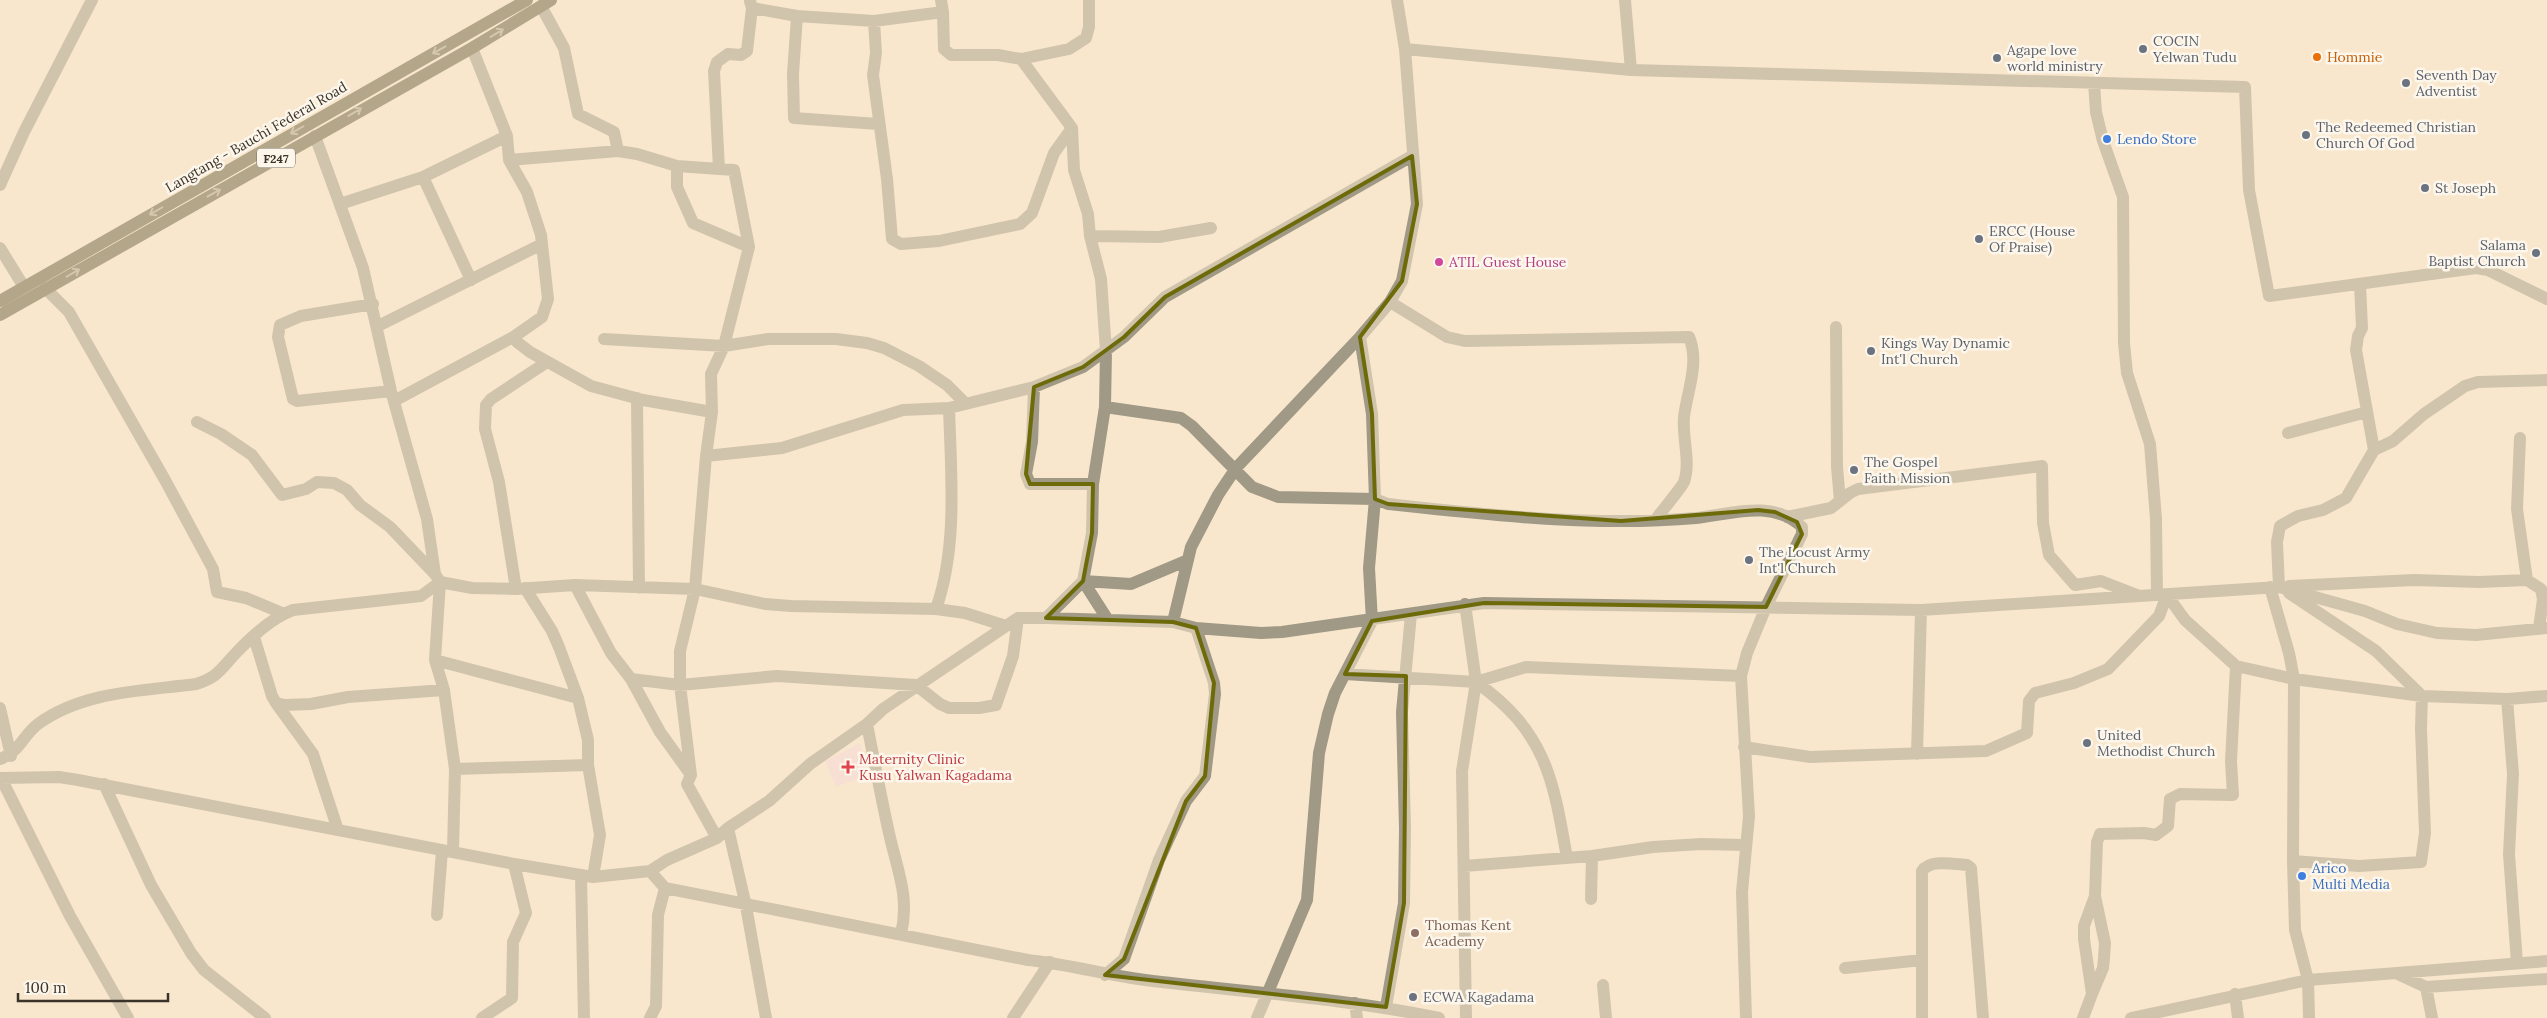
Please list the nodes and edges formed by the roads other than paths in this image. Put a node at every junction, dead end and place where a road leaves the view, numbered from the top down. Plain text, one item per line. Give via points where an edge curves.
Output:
1 (92, 0) edge
2 (527, 0) edge
3 (1089, 0) edge
4 (1396, 0) edge
5 (1625, 0) edge
6 (546, 3) edge
7 (751, 4) edge
8 (942, 6) edge
9 (796, 16) junction
10 (874, 21) junction
11 (472, 48) junction
12 (1405, 49) junction
13 (1021, 59) junction
14 (1631, 70) junction
15 (2094, 82) junction
16 (878, 124) junction
17 (1072, 128) junction
18 (315, 136) junction
19 (507, 136) junction
20 (618, 151) junction
21 (1412, 156) junction
22 (508, 160) junction
23 (677, 166) junction
24 (718, 169) junction
25 (423, 176) junction
26 (0, 185) edge
27 (340, 204) junction
28 (1212, 228) dead end
29 (1090, 236) junction
30 (542, 244) junction
31 (749, 247) junction
32 (0, 248) edge
33 (471, 280) junction
34 (2360, 284) junction
35 (24, 287) junction
36 (46, 288) junction
37 (2547, 299) edge
38 (0, 301) edge
39 (1390, 302) junction
40 (373, 304) junction
41 (0, 315) edge
42 (378, 326) junction
43 (1836, 327) dead end
44 (515, 336) junction
45 (1360, 337) junction
46 (604, 339) dead end
47 (724, 346) junction
48 (1106, 351) junction
49 (547, 362) junction
50 (2547, 380) edge
51 (1034, 388) junction
52 (393, 396) junction
53 (637, 398) junction
54 (966, 404) junction
55 (1105, 407) junction
56 (949, 408) junction
57 (712, 412) junction
58 (2367, 412) junction
59 (197, 422) dead end
60 (2288, 433) dead end
61 (2520, 438) dead end
62 (2374, 450) junction
63 (706, 456) junction
64 (1235, 471) junction
65 (1092, 484) junction
66 (1375, 499) junction
67 (1840, 501) junction
68 (1787, 517) junction
69 (1656, 520) junction
70 (1188, 560) junction
71 (437, 578) junction
72 (2527, 580) junction
73 (1083, 581) junction
74 (575, 586) junction
75 (2274, 587) junction
76 (520, 588) junction
77 (639, 588) junction
78 (695, 589) junction
79 (2162, 595) junction
80 (2142, 597) junction
81 (1466, 604) junction
82 (1766, 606) junction
83 (936, 609) junction
84 (1921, 610) junction
85 (282, 614) junction
86 (1411, 614) junction
87 (1018, 618) junction
88 (1046, 618) junction
89 (1108, 620) junction
90 (1372, 620) junction
91 (1173, 622) junction
92 (1006, 626) junction
93 (1196, 628) junction
94 (2543, 628) edge
95 (254, 636) junction
96 (436, 660) junction
97 (2236, 666) junction
98 (1345, 674) junction
99 (1406, 676) junction
100 (1741, 676) junction
101 (631, 679) junction
102 (2294, 679) junction
103 (1476, 682) junction
104 (680, 685) junction
105 (916, 686) junction
106 (444, 690) junction
107 (2422, 696) junction
108 (2547, 696) edge
109 (578, 698) junction
110 (2507, 699) junction
111 (276, 703) junction
112 (0, 708) edge
113 (867, 724) junction
114 (1744, 747) junction
115 (1917, 754) junction
116 (6, 758) edge
117 (588, 765) junction
118 (455, 769) junction
119 (691, 775) junction
120 (1, 778) edge
121 (104, 784) junction
122 (728, 828) junction
123 (338, 830) junction
124 (717, 838) junction
125 (1745, 845) junction
126 (447, 851) junction
127 (1592, 856) junction
128 (1566, 858) junction
129 (2293, 861) junction
130 (514, 864) junction
131 (1464, 866) junction
132 (650, 871) junction
133 (587, 876) junction
134 (666, 888) junction
135 (2096, 896) junction
136 (1591, 899) dead end
137 (746, 906) junction
138 (437, 915) dead end
139 (901, 934) junction
140 (1922, 960) junction
141 (2547, 961) edge
142 (1050, 962) junction
143 (2517, 964) junction
144 (1845, 968) dead end
145 (2396, 974) junction
146 (1106, 976) junction
147 (2547, 979) edge
148 (2308, 980) junction
149 (1603, 985) dead end
150 (2426, 987) junction
151 (2092, 994) junction
152 (2235, 994) junction
153 (1268, 995) junction
154 (1355, 1003) junction
155 (1386, 1007) junction
156 (588, 1017) edge
157 (128, 1018) edge
158 (265, 1018) edge
159 (482, 1018) edge
160 (650, 1018) edge
161 (766, 1018) edge
162 (1013, 1018) edge
163 (1257, 1018) edge
164 (1357, 1018) edge
165 (1439, 1018) edge
166 (1466, 1018) edge
167 (1606, 1018) edge
168 (1746, 1018) edge
169 (1922, 1018) edge
170 (1982, 1018) edge
171 (2083, 1018) edge
172 (2133, 1018) edge
173 (2238, 1018) edge
174 (2309, 1018) edge
175 (2432, 1018) edge

1 - 26 street
2 -> 35 main road, Langtang - Bauchi Federal Road / F247
3 - 13 street via 1086,38 1069,49
4 - 12 street
5 - 14 street
11 -> 6 main road, F247
6 - 20 street via 564,48 578,114 614,132
7 - 9 street
7 - 24 street via 747,51 741,55 728,54 717,62 714,71
8 - 10 street
8 - 13 street via 947,53
9 - 10 street
9 - 16 street via 794,118
10 - 16 street via 876,53 872,75
18 -> 11 main road, F247
11 - 19 street
12 - 14 street
12 - 21 street
13 - 17 street
14 - 15 street
15 - 34 street via 2245,86 2250,190 2269,296
15 - 79 street via 2096,112 2103,141 2123,197 2127,373 2150,444
16 - 17 street via 892,239 901,244 939,241 1020,224 1032,213 1054,153
17 - 29 street via 1074,170 1088,214
18 - 27 street
36 -> 18 main road, F247
19 - 22 street
19 - 25 street
20 - 22 street
20 - 23 street
21 - 39 street via 1417,204 1415,225 1402,281
21 - 48 street via 1165,297
22 - 30 street via 528,192
23 - 24 street
23 - 31 street via 677,187 693,223
24 - 31 street via 734,170
25 - 27 street
25 - 33 street
27 - 40 street
28 - 29 street via 1159,237
29 - 48 street via 1101,279
30 - 33 street
30 - 44 street via 548,299 546,310 542,317
31 - 47 street
32 - 35 street
33 - 42 street
34 - 37 street via 2476,268 2496,274
34 - 58 street via 2362,328 2356,350
35 - 38 main road, Langtang - Bauchi Federal Road / F247
36 - 41 main road, F247
36 - 85 street via 69,312 165,480 213,569 218,592 246,598
39 - 45 street
39 - 69 street via 1447,337 1465,341 1689,337 1692,370 1684,417 1687,469 1683,485
40 - 42 street
40 - 52 street via 301,316 280,325 278,337 293,399
42 - 52 street
43 - 67 street
44 - 49 street via 521,345
44 - 52 street
45 - 64 street
45 - 66 street via 1372,414
46 - 47 street
47 - 54 street via 768,339 836,339 876,345 919,366 947,385
47 - 57 street via 711,374
48 - 51 street via 1083,367
48 - 55 street
49 - 53 street via 590,386
49 - 76 street via 491,399 485,413 485,429
50 - 62 street via 2478,382 2465,386 2424,414 2393,441
51 - 54 street
51 - 65 street via 1031,448 1026,474 1030,484
52 - 71 street via 427,519
53 - 57 street
53 - 77 street
54 - 56 street
55 - 64 street via 1181,418
55 - 65 street
56 - 63 street via 903,410 782,448
56 - 83 street via 949,553 945,583
57 - 63 street
58 - 60 street
58 - 62 street
59 - 71 street via 252,455 282,495 306,489 317,482 334,483 347,490 360,506 390,528
61 - 72 street via 2517,509
62 - 75 street via 2346,498 2280,526
63 - 78 street
64 - 66 street via 1252,487 1278,497
64 - 70 street via 1205,516 1190,547
65 - 73 street via 1092,534
66 - 69 street via 1388,504 1470,513
66 - 90 street via 1369,568
67 - 68 street via 1821,512
67 - 80 street via 1858,490 2042,466 2043,523 2049,555 2076,585 2101,581
68 - 69 street via 1758,510
68 - 82 street via 1802,527 1802,534
70 - 73 street via 1132,584
70 - 91 street
71 - 76 street via 472,588
71 - 85 street via 421,596 293,610
71 - 96 street
72 - 75 street via 2414,580
72 - 94 street via 2540,589
73 - 88 street
73 - 89 street
74 - 76 street
74 - 77 street
74 - 101 street via 611,653
75 - 79 street
75 - 94 street via 2437,633 2476,635
75 - 102 street
75 - 107 street via 2376,651
76 - 109 street via 552,630
77 - 78 street
78 - 83 street via 765,604
78 - 104 street via 680,651
79 - 80 street
79 - 97 street
79 - 115 street via 2159,616 2108,669 2074,683 2035,693 2029,701 2027,734 1986,752
80 - 84 street
81 - 82 street
81 - 86 street
81 - 103 street
82 - 84 street
82 - 100 street
83 - 92 street via 964,613
84 - 115 street
85 - 95 street
86 - 90 street
86 - 99 street
87 - 88 street
87 - 92 street
87 - 105 street via 1013,656 996,705 950,708
88 - 89 street
89 - 91 street
90 - 93 street via 1261,633
90 - 98 street
91 - 93 street
92 - 105 street
93 - 146 street via 1215,694 1205,776 1186,801 1159,860 1124,959
95 - 111 street via 265,679
95 - 116 street via 210,680 108,695 66,709 37,724
96 - 106 street
96 - 109 street
97 - 102 street
97 - 135 street via 2231,761 2233,795 2180,794 2170,799 2168,826 2156,835 2100,834
98 - 99 street
98 - 153 street via 1335,694 1319,752 1307,900
99 - 103 street
99 - 155 street via 1402,712 1406,828 1404,903
100 - 103 street via 1526,667
100 - 114 street
101 - 104 street
101 - 119 street via 660,732
102 - 107 street
102 - 129 street
103 - 128 street via 1499,698 1539,749 1552,781
103 - 131 street via 1462,771
104 - 105 street via 776,676
104 - 119 street
105 - 113 street
106 - 111 street via 348,696 311,704
106 - 118 street
107 - 110 street
107 - 129 street via 2425,833 2421,862 2359,866
108 - 110 street
109 - 117 street via 588,740
110 - 143 street via 2513,774 2509,854
111 - 123 street via 313,754
112 - 116 street
113 - 122 street via 810,764 769,801
113 - 139 street via 903,887 906,913
114 - 115 street via 1810,756
114 - 125 street via 1749,816
117 - 118 street
117 - 133 street via 600,835
118 - 126 street
119 - 124 street via 687,784
120 - 121 street via 59,777
120 - 157 street via 70,916
121 - 123 street
121 - 158 street via 151,885 191,953 204,970
122 - 124 street
122 - 137 street
123 - 126 street
124 - 132 street via 666,860
125 - 127 street via 1653,847
125 - 168 street via 1742,912
126 - 130 street
126 - 138 street
127 - 128 street
127 - 136 street
128 - 131 street
129 - 148 street via 2295,930
130 - 133 street
130 - 159 street via 526,913 513,942 512,998
131 - 166 street
132 - 133 street
132 - 134 street
133 - 156 street
134 - 137 street
134 - 160 street via 658,916 656,1006
135 - 151 street via 2084,926
135 - 151 street via 2105,943 2103,968
137 - 139 street
137 - 161 street
139 - 142 street
140 - 144 street
140 - 169 street
140 - 170 street via 1922,872 1934,864 1967,865 1973,875
141 - 143 street
142 - 146 street
142 - 162 street
143 - 145 street
145 - 148 street
145 - 150 street
146 - 153 street
147 - 150 street
148 - 152 street
148 - 174 street
149 - 167 street
150 - 175 street
151 - 171 street
152 - 172 street
152 - 173 street
153 - 154 street
153 - 163 street
154 - 155 street
154 - 164 street
155 - 165 street

